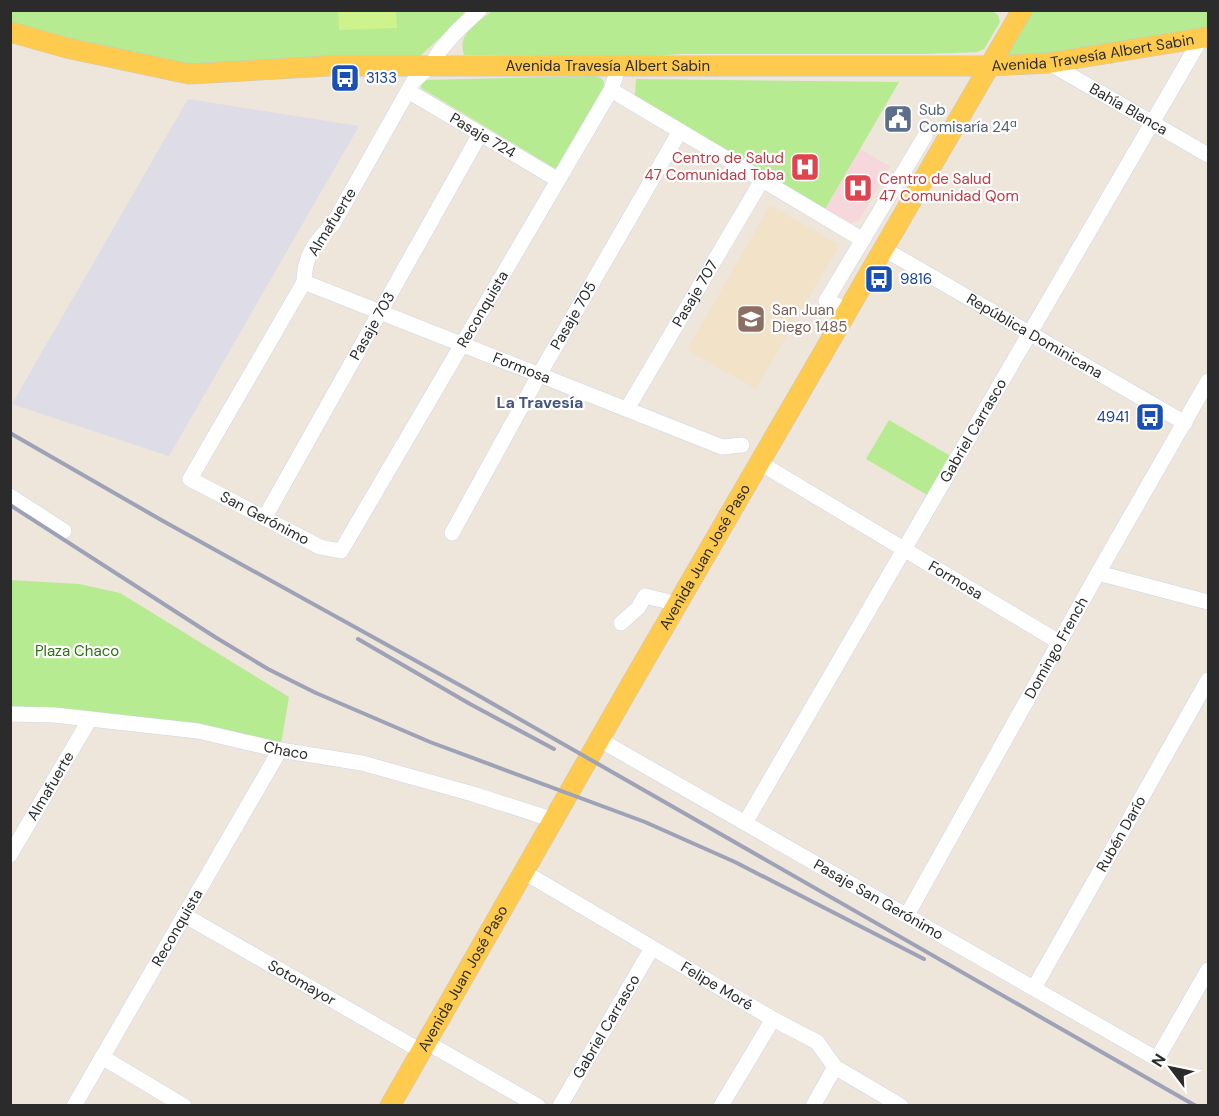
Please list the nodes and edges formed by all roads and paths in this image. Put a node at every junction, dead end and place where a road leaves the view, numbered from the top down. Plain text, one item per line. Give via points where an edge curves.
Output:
1 (479, 10) edge
2 (1022, 10) edge
3 (10, 32) edge
4 (1205, 37) edge
5 (1049, 63) junction
6 (431, 65) junction
7 (619, 66) junction
8 (990, 66) junction
9 (611, 90) junction
10 (408, 91) junction
11 (1153, 123) junction
12 (680, 131) junction
13 (480, 134) junction
14 (925, 136) dead end
15 (1209, 155) edge
16 (558, 180) junction
17 (762, 180) junction
18 (863, 240) junction
19 (884, 249) junction
20 (304, 282) junction
21 (849, 310) junction
22 (380, 313) junction
23 (1029, 335) junction
24 (462, 345) junction
25 (539, 375) junction
26 (1209, 381) edge
27 (627, 410) junction
28 (1185, 423) junction
29 (742, 445) dead end
30 (760, 463) junction
31 (190, 479) joint
32 (10, 496) edge
33 (265, 517) junction
34 (64, 531) dead end
35 (452, 533) dead end
36 (905, 549) junction
37 (341, 552) joint
38 (1098, 573) junction
39 (1209, 602) edge
40 (678, 604) junction
41 (621, 623) dead end
42 (1059, 642) junction
43 (1209, 680) edge
44 (10, 714) edge
45 (90, 719) junction
46 (600, 740) junction
47 (280, 750) junction
48 (554, 820) junction
49 (745, 823) junction
50 (10, 855) edge
51 (524, 872) junction
52 (184, 915) junction
53 (907, 915) junction
54 (652, 948) junction
55 (1209, 970) edge
56 (1034, 988) junction
57 (773, 1019) junction
58 (424, 1047) junction
59 (102, 1057) junction
60 (836, 1067) junction
61 (74, 1106) edge
62 (184, 1106) edge
63 (390, 1106) edge
64 (538, 1106) edge
65 (560, 1106) edge
66 (721, 1106) edge
67 (813, 1106) edge
68 (901, 1106) edge

1 - 6 street, Almafuerte
2 - 8 main road, Avenida Juan José Paso
3 - 6 main road, Avenida Travesía Albert Sabin via 189,74
4 - 5 main road, Avenida Travesía Albert Sabin
4 - 11 street, Gabriel Carrasco
5 - 8 main road, Avenida Travesía Albert Sabin
5 - 11 street, Bahía Blanca
6 - 7 main road, Avenida Travesía Albert Sabin
6 - 10 street, Almafuerte
7 - 8 main road, Avenida Travesía Albert Sabin
7 - 9 street, Reconquista
8 - 19 main road, Avenida Juan José Paso
9 - 12 street
9 - 16 street, Reconquista
10 - 13 street, Pasaje 724
10 - 20 street, Almafuerte via 333,224 311,250
11 - 15 street, Bahía Blanca
11 - 23 street, Gabriel Carrasco
12 - 17 street
12 - 25 street, Pasaje 705
13 - 16 street, Pasaje 724
13 - 22 street, Pasaje 703
14 - 18 street
16 - 24 street, Reconquista
17 - 18 street
17 - 27 street, Pasaje 707
18 - 21 street via 826,301
19 - 21 main road, Avenida Juan José Paso
19 - 23 street, República Dominicana
20 - 22 street, Formosa
20 - 31 street, Almafuerte
21 - 30 main road, Avenida Juan José Paso
22 - 24 street, Formosa
22 - 33 street, Pasaje 703
23 - 28 street, República Dominicana
23 - 36 street, Gabriel Carrasco
24 - 25 street, Formosa
24 - 37 street, Reconquista
25 - 27 street, Formosa
25 - 35 street, Pasaje 705
26 - 28 street, Domingo French
27 - 29 street, Formosa via 722,447
28 - 38 street, Domingo French
30 - 36 street, Formosa
30 - 40 main road, Avenida Juan José Paso
31 - 33 street, San Gerónimo
32 - 34 street
33 - 37 street, San Gerónimo via 320,547
36 - 42 street, Formosa
36 - 49 street, Gabriel Carrasco
38 - 39 street
38 - 42 street, Domingo French
40 - 41 street via 645,596
40 - 46 main road, Avenida Juan José Paso
42 - 53 street, Domingo French
43 - 56 street, Rubén Darío
44 - 45 street, Chaco
45 - 47 street, Chaco via 198,731
45 - 50 street, Almafuerte
46 - 48 main road, Avenida Juan José Paso
46 - 49 street, Pasaje San Gerónimo
47 - 48 street, Chaco via 362,763
47 - 52 street, Reconquista
48 - 51 main road, Avenida Juan José Paso
49 - 53 street, Pasaje San Gerónimo
51 - 54 street, Felipe Moré
51 - 58 main road, Avenida Juan José Paso
52 - 58 street, Sotomayor
52 - 59 street, Reconquista
53 - 56 street, Pasaje San Gerónimo
54 - 57 street, Felipe Moré
54 - 65 street, Gabriel Carrasco
55 - 56 street, Pasaje San Gerónimo via 1157,1059
57 - 60 street, Felipe Moré via 817,1042
57 - 66 street
58 - 63 main road, Avenida Juan José Paso
58 - 64 street, Sotomayor
59 - 61 street, Reconquista
59 - 62 street
60 - 67 street
60 - 68 street, Felipe Moré

